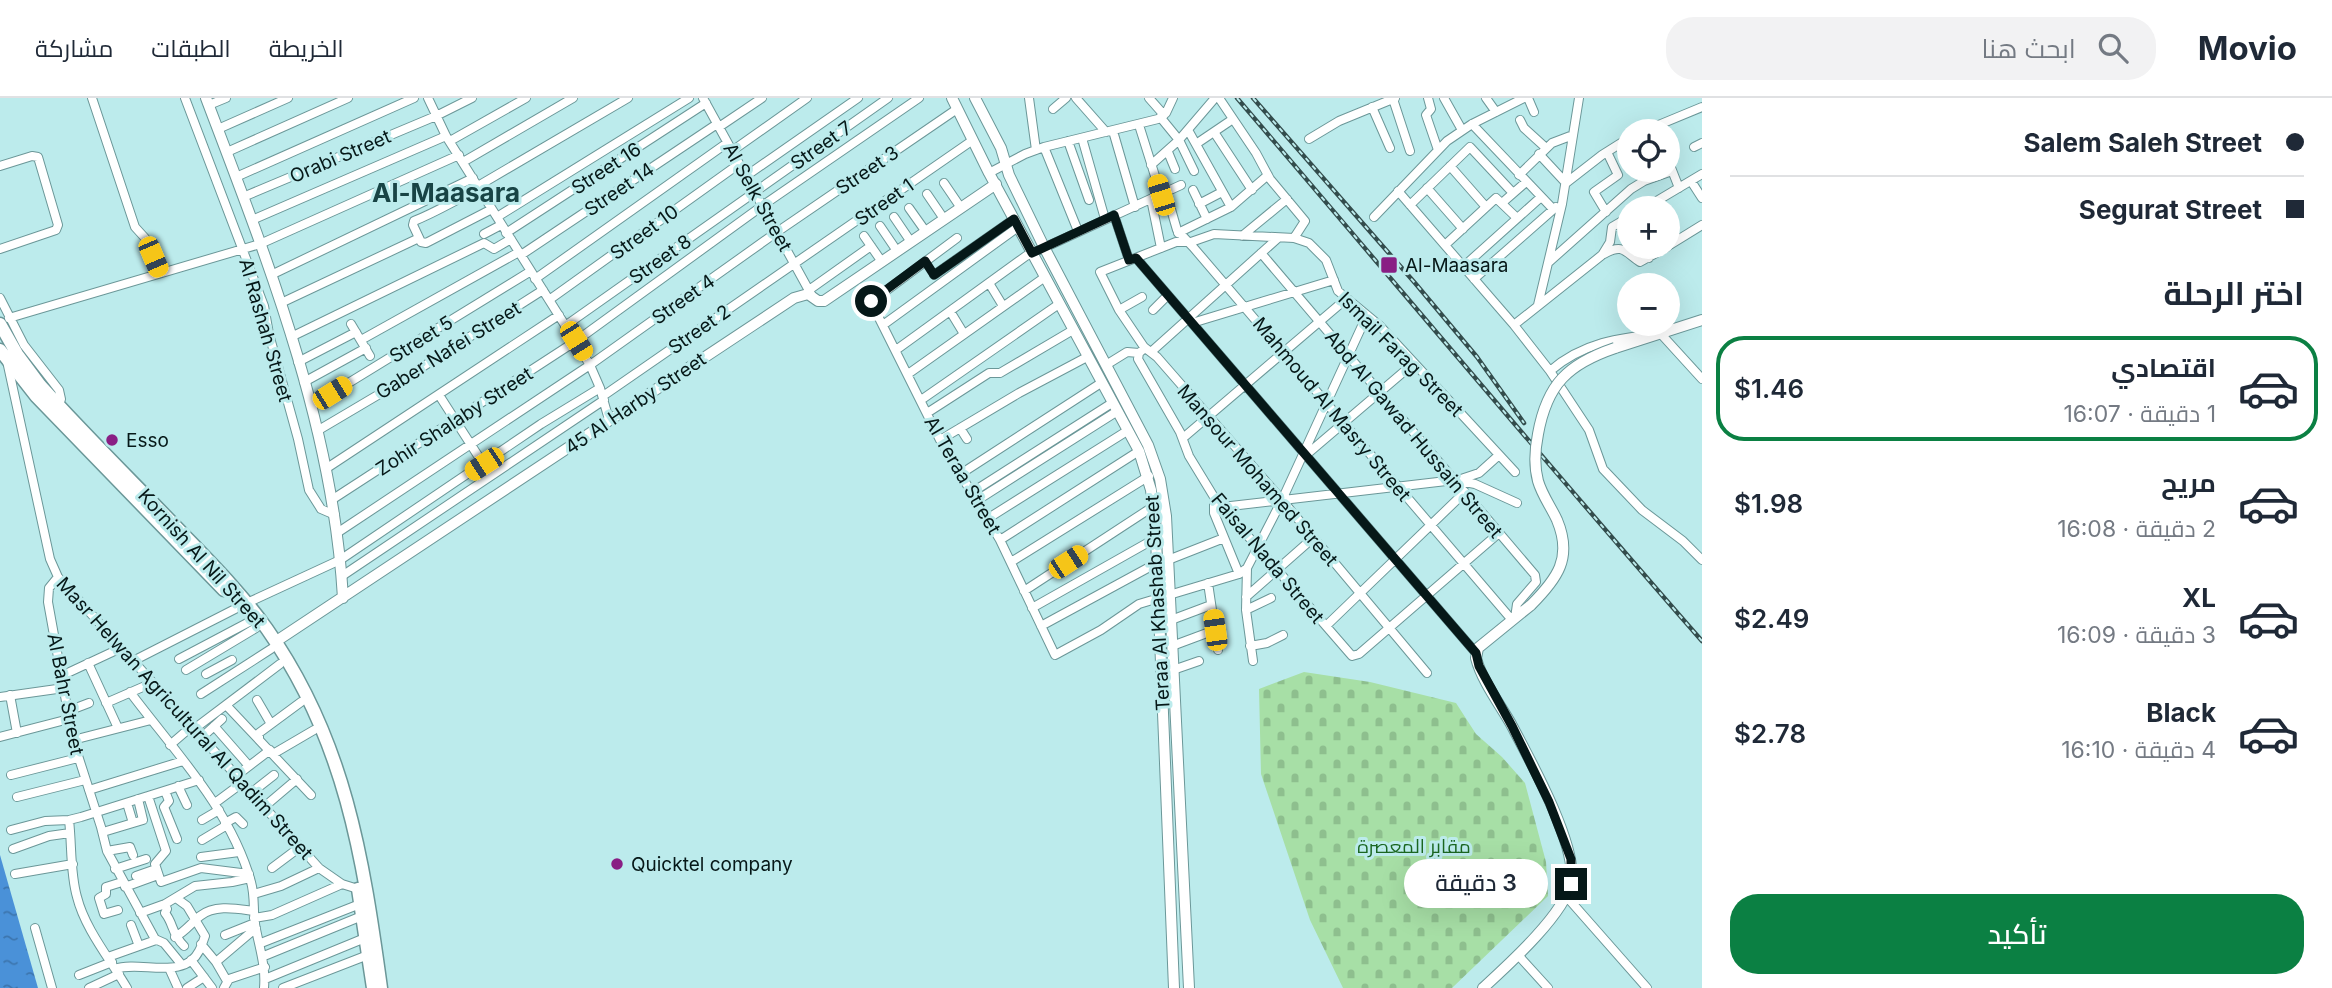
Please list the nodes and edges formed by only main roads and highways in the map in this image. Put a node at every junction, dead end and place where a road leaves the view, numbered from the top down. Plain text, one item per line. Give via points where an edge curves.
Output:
1 (4, 321) edge
2 (3, 355) edge
3 (243, 605) junction
4 (273, 645) junction
5 (372, 987) edge

1 - 3 highway, Kornish Al Nil Street via 28,370 212,564
2 - 3 highway, Kornish Al Nil Street via 36,396
3 - 4 highway, Kornish Al Nil Street
3 - 4 highway, Kornish Al Nil Street
4 - 5 highway, Kornish Al Nil Street via 314,730 341,805
4 - 5 highway, Kornish Al Nil Street via 305,692 348,802 362,859

